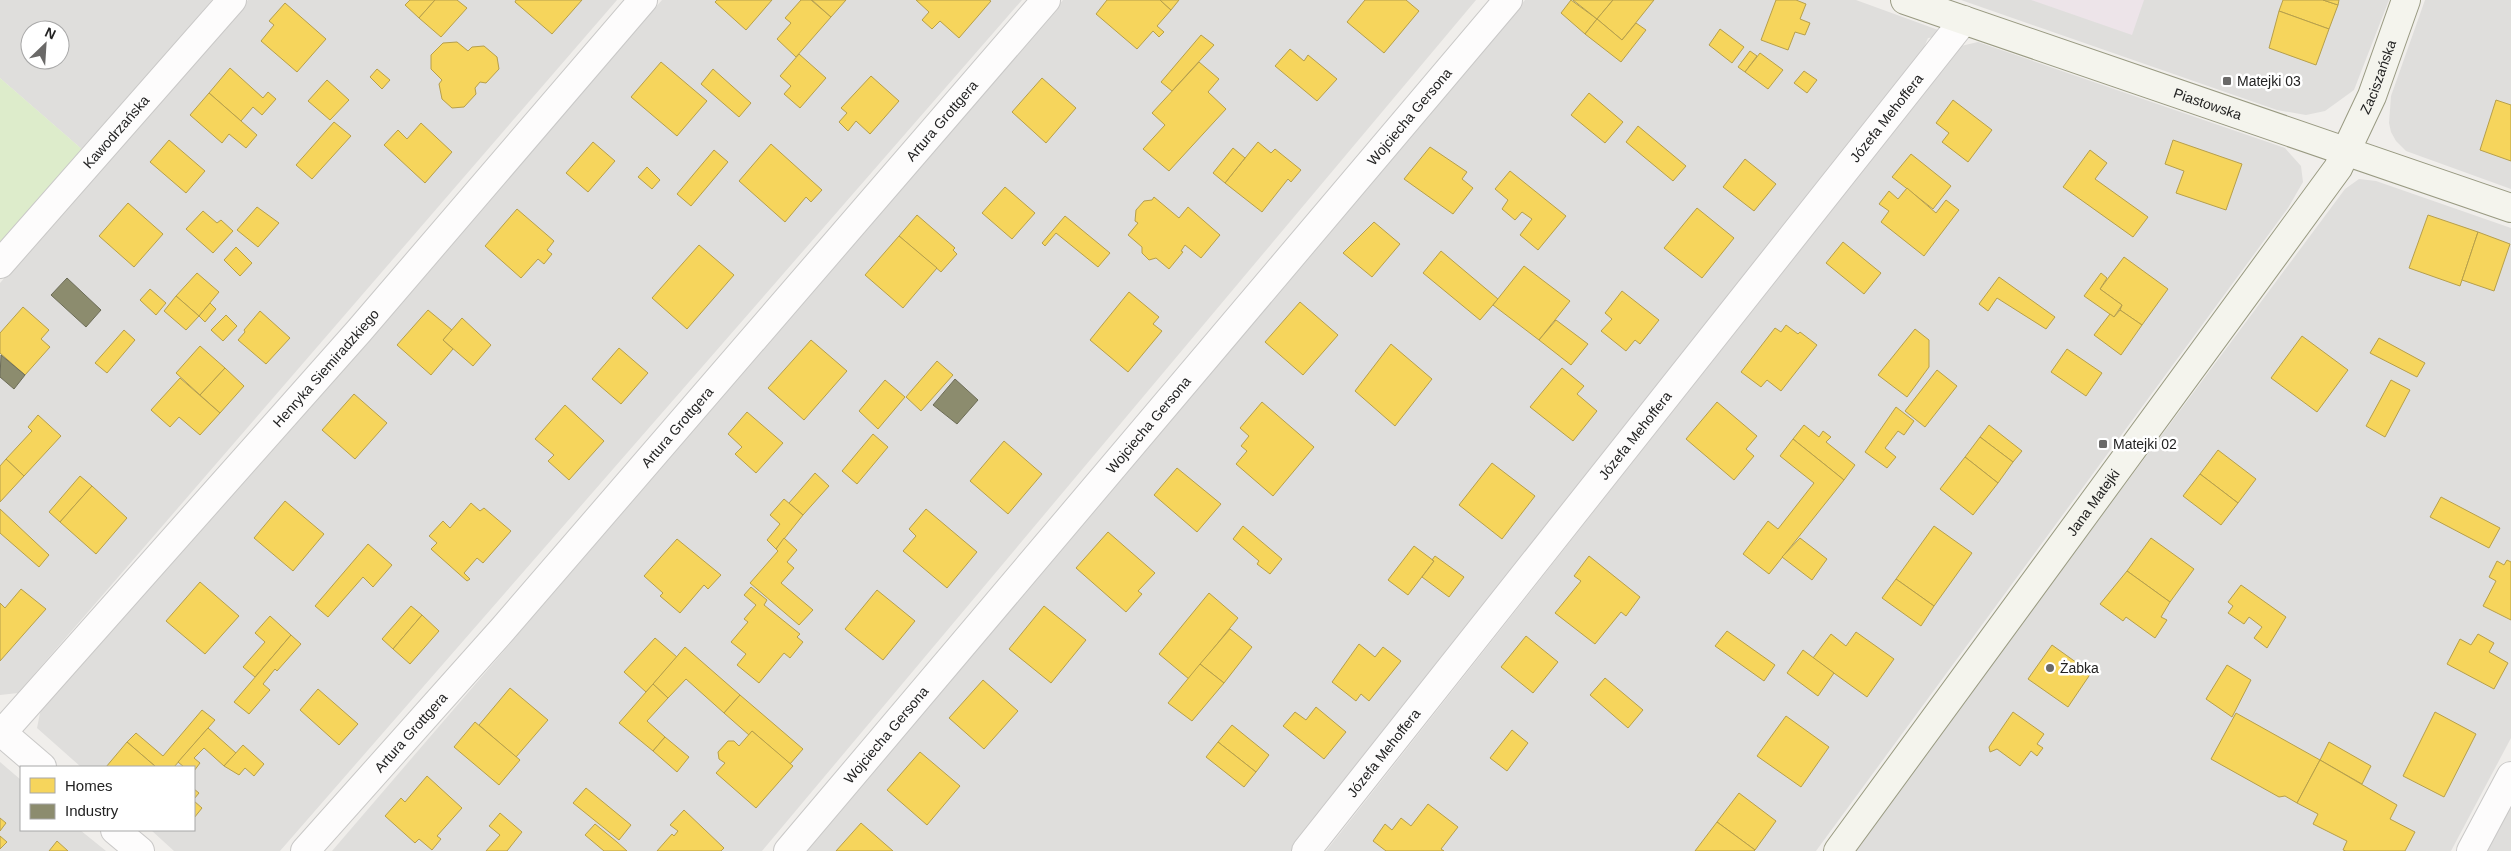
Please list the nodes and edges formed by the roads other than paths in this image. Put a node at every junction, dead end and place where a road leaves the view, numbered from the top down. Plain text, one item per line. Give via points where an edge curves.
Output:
1 (232, 0) edge
2 (643, 0) edge
3 (1046, 0) edge
4 (1508, 0) edge
5 (1905, 0) edge
6 (2406, 0) edge
7 (1964, 20) junction
8 (2345, 152) junction
9 (2511, 208) edge
10 (0, 264) edge
11 (1, 732) edge
12 (41, 766) edge
13 (2511, 776) edge
14 (116, 831) edge
15 (140, 851) edge
16 (305, 851) edge
17 (788, 851) edge
18 (1306, 851) edge
19 (1838, 851) edge
20 (2471, 851) edge

1 - 10 street, Kawodrzańska
2 - 11 street, Henryka Siemiradzkiego via 359,331
3 - 16 street, Artura Grottgera via 503,629
4 - 17 street, Wojciecha Gersona
5 - 7 street, Piastowska
6 - 8 street, Zaciszańska via 2372,96
7 - 8 street, Piastowska
7 - 18 street, Józefa Mehoffera
8 - 9 street, Piastowska
8 - 19 street, Jana Matejki via 2311,207
11 - 12 street
13 - 20 street
14 - 15 street

